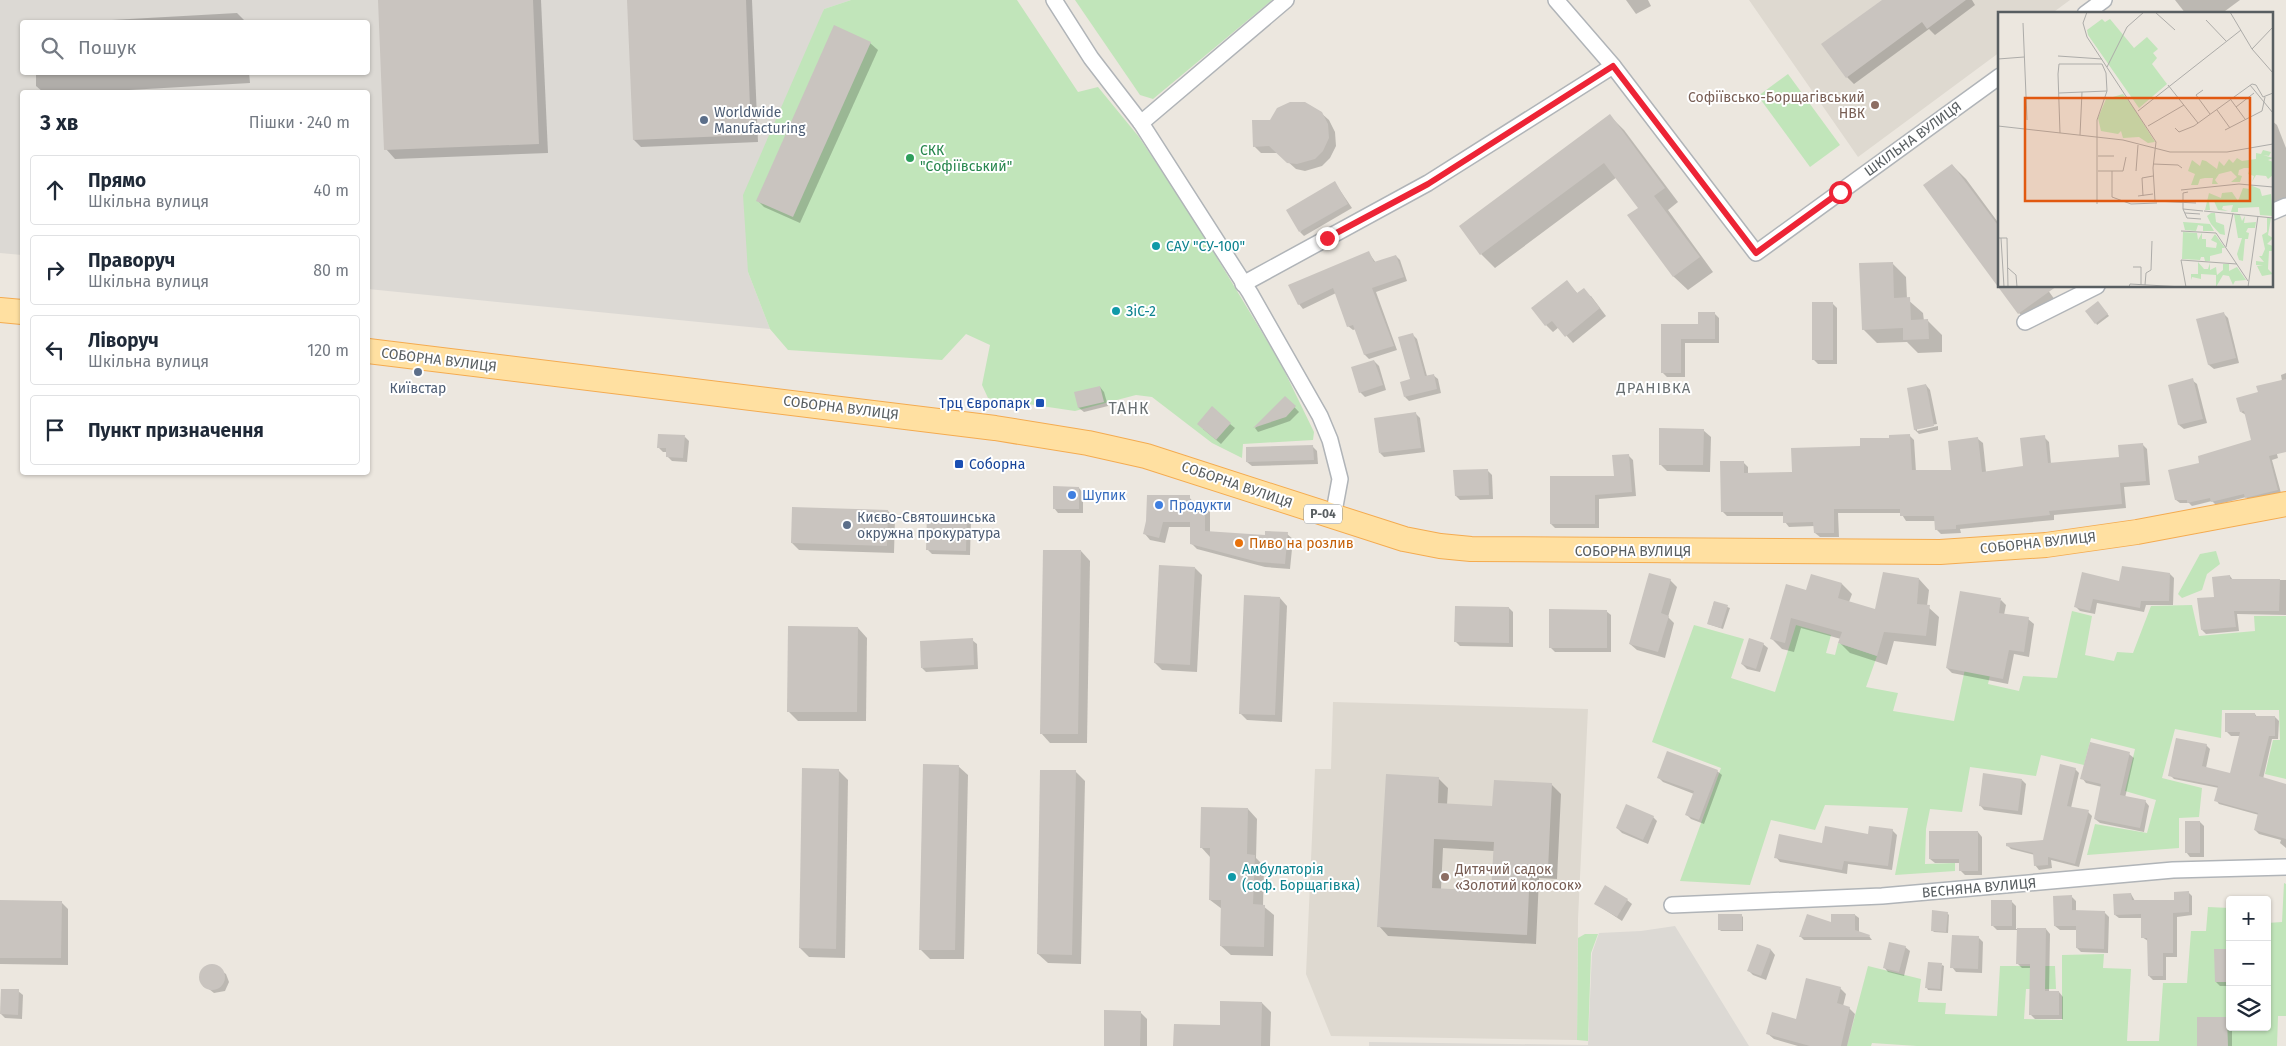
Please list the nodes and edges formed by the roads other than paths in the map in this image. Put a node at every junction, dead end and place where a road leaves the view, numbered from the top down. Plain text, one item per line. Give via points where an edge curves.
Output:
1 (1054, 0) edge
2 (1286, 0) edge
3 (1556, 0) edge
4 (2104, 0) edge
5 (2089, 12) edge
6 (1613, 66) junction
7 (1998, 77) edge
8 (1141, 123) junction
9 (2286, 206) edge
10 (2274, 211) edge
11 (1243, 284) junction
12 (2093, 288) edge
13 (0, 310) edge
14 (20, 312) edge
15 (2025, 322) dead end
16 (370, 351) edge
17 (2286, 504) edge
18 (1333, 517) junction
19 (2286, 867) edge
20 (1672, 906) dead end

1 - 8 street via 1091,58
2 - 8 street
3 - 6 street
4 - 5 street
6 - 7 street, ШКІЛЬНА ВУЛИЦЯ via 1756,253
6 - 11 street via 1428,184
8 - 11 street
9 - 10 street
11 - 18 street via 1286,354 1330,440 1340,479
12 - 15 street
13 - 14 main road
16 - 18 main road, СОБОРНА ВУЛИЦЯ / Р-04 via 958,423 1079,442 1180,465
17 - 18 main road, СОБОРНА ВУЛИЦЯ / Р-04 via 2055,544 1940,552 1471,549 1404,539
19 - 20 street, ВЕСНЯНА ВУЛИЦЯ via 2173,870 1882,896

